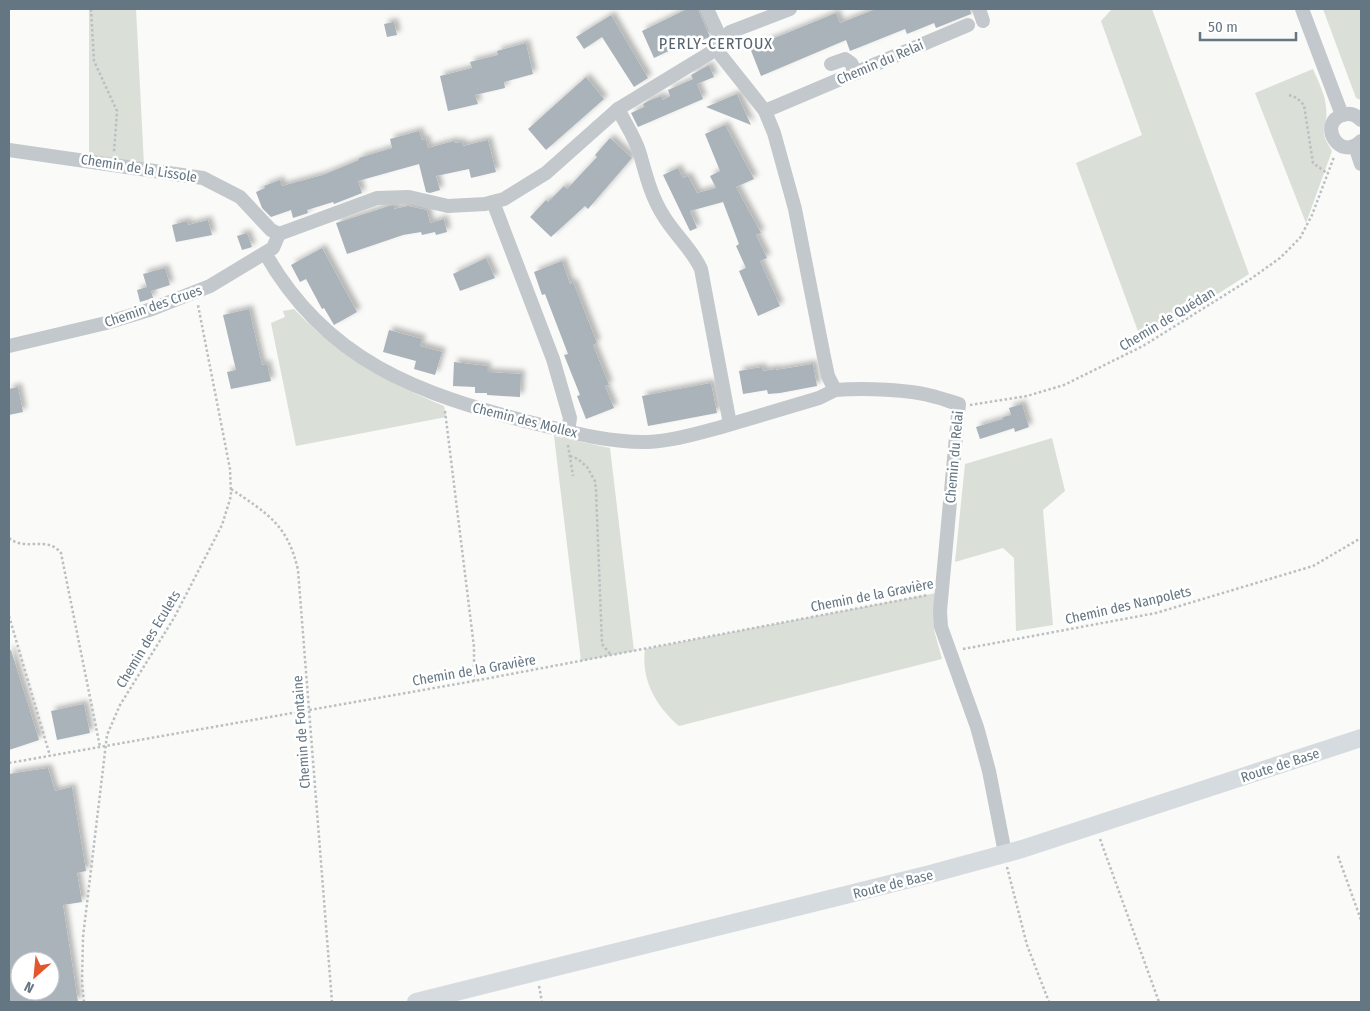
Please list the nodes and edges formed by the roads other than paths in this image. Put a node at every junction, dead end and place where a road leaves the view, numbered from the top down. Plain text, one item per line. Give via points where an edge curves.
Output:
1 (707, 9) edge
2 (790, 9) edge
3 (1302, 9) edge
4 (968, 25) dead end
5 (718, 44) junction
6 (831, 64) dead end
7 (856, 72) junction
8 (618, 109) junction
9 (765, 111) junction
10 (1342, 115) junction
11 (1361, 120) edge
12 (1358, 144) edge
13 (9, 150) edge
14 (1361, 164) edge
15 (493, 202) junction
16 (279, 234) junction
17 (265, 253) junction
18 (9, 346) edge
19 (835, 390) junction
20 (730, 424) junction
21 (568, 432) junction
22 (1361, 738) edge
23 (1005, 854) junction
24 (416, 1002) edge

1 - 5 street
2 - 5 street via 730,32
3 - 10 street
4 - 7 street, Chemin du Relai
5 - 8 street
5 - 9 street
6 - 7 street via 844,59
7 - 9 street, Chemin du Relai
8 - 15 street via 530,185 504,200
8 - 20 street via 640,153 660,209 701,269
9 - 19 street via 795,209 828,376
10 - 11 street via 1354,114
10 - 12 street via 1333,124 1332,136 1340,145
12 - 14 street
13 - 16 street, Chemin de la Lissole via 190,175 216,183 240,197 271,230
15 - 16 street via 448,206 409,197 377,198
15 - 21 street via 553,359 570,418
16 - 17 street, Chemin des Crues via 273,248
17 - 18 street, Chemin des Crues via 196,292 106,323
17 - 21 street, Chemin des Mollex via 282,283 328,334 344,346 418,388 443,398
19 - 20 street, Chemin des Mollex via 819,398
19 - 23 street, Chemin du Relai via 864,388 935,396 959,404 941,627 977,727
20 - 21 street, Chemin des Mollex via 684,437 649,442
22 - 23 main road, Route de Base
23 - 24 main road, Route de Base

